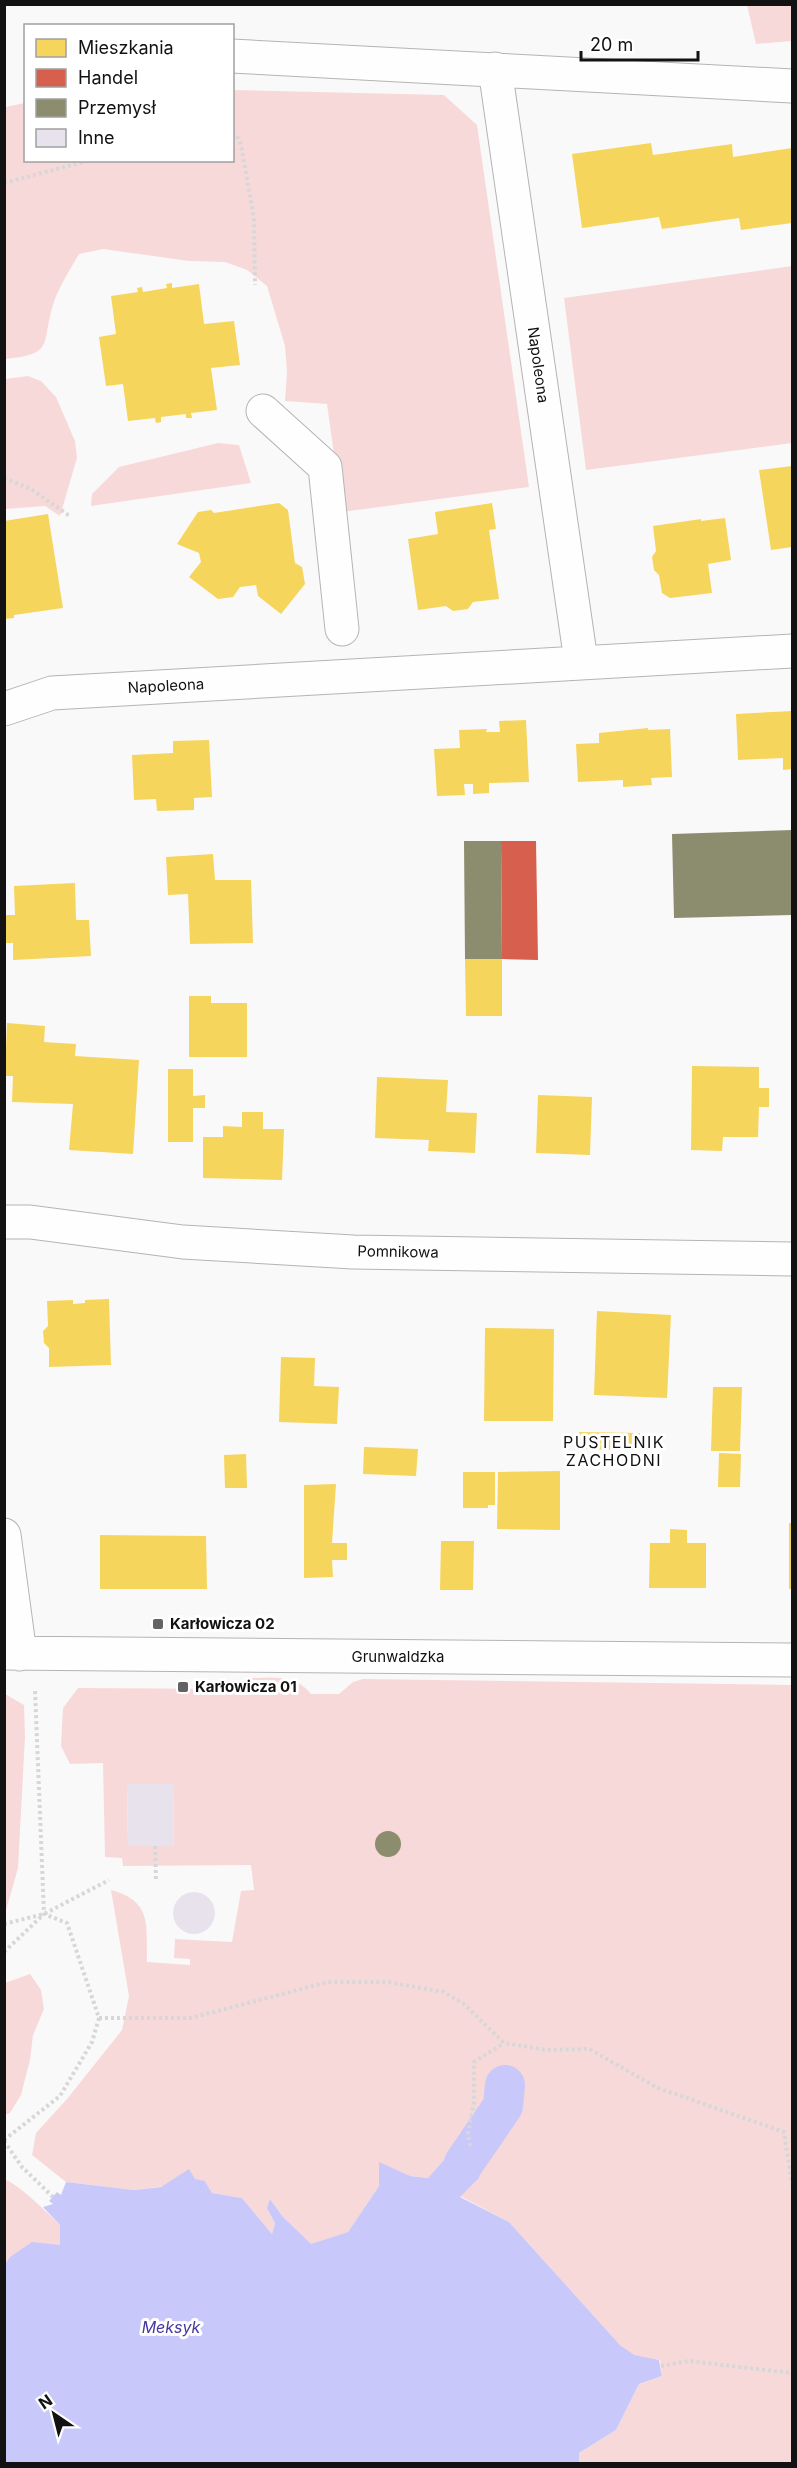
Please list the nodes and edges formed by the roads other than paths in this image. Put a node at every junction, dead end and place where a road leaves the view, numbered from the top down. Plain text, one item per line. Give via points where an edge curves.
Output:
1 (234, 56) edge
2 (495, 69) junction
3 (792, 86) edge
4 (264, 411) dead end
5 (342, 629) dead end
6 (792, 651) edge
7 (581, 662) junction
8 (4, 709) edge
9 (4, 1222) edge
10 (792, 1259) edge
11 (4, 1535) edge
12 (12, 1653) edge
13 (792, 1660) edge

1 - 2 street
2 - 3 street
2 - 7 street, Napoleona
4 - 5 street via 325,467
6 - 7 street, Napoleona
7 - 8 street, Napoleona via 52,693
9 - 10 street, Pomnikowa via 183,1242 353,1252
11 - 12 street
12 - 13 street, Grunwaldzka

